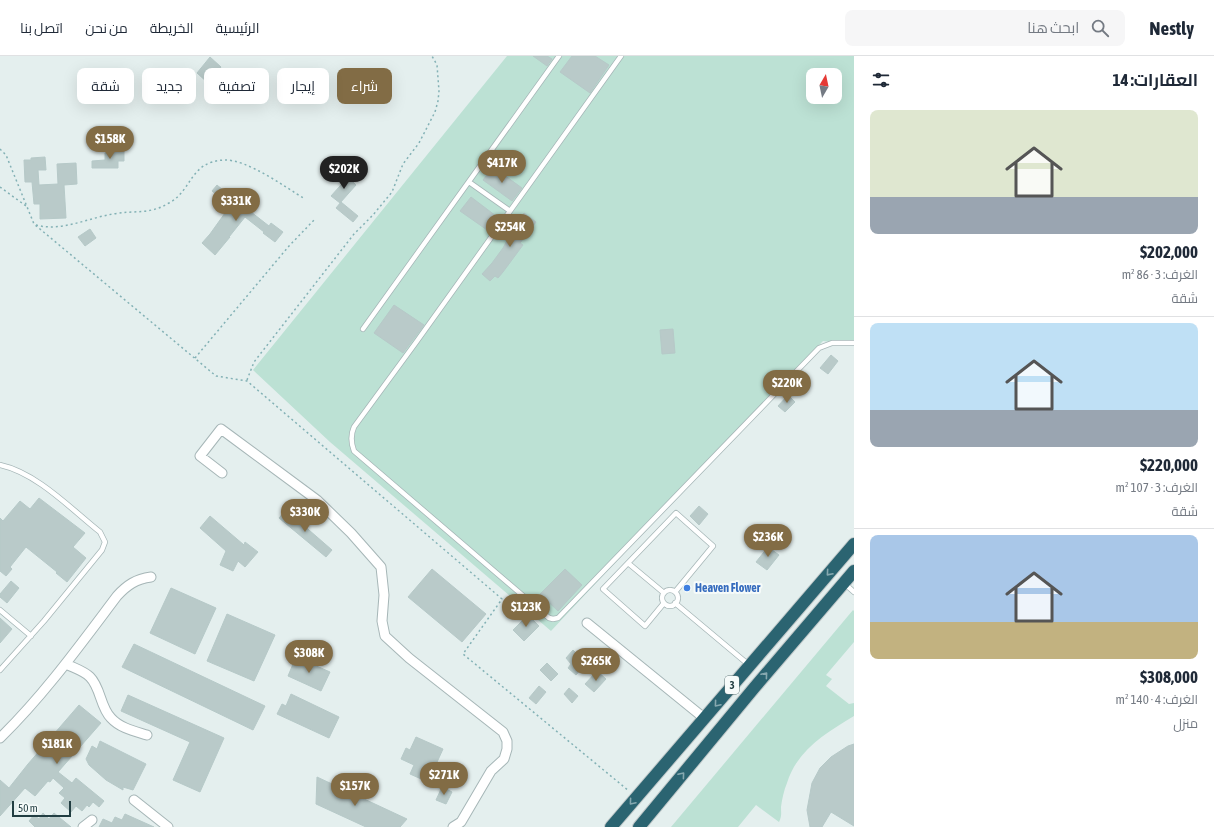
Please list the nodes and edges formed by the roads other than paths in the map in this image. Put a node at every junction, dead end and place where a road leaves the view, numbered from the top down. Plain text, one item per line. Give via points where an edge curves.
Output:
1 (559, 56) edge
2 (621, 56) edge
3 (469, 182) junction
4 (510, 211) junction
5 (363, 329) dead end
6 (854, 342) edge
7 (0, 465) edge
8 (222, 473) dead end
9 (854, 544) edge
10 (628, 563) junction
11 (851, 576) edge
12 (151, 577) dead end
13 (675, 592) junction
14 (854, 592) edge
15 (664, 593) junction
16 (664, 603) junction
17 (675, 603) junction
18 (0, 610) edge
19 (587, 623) dead end
20 (31, 636) junction
21 (66, 664) junction
22 (750, 665) junction
23 (0, 670) edge
24 (704, 718) junction
25 (147, 735) dead end
26 (0, 738) edge
27 (134, 800) dead end
28 (92, 820) dead end
29 (83, 827) edge
30 (168, 827) edge
31 (453, 827) edge
32 (611, 827) edge
33 (639, 827) edge

1 - 3 lane
2 - 4 lane
3 - 4 lane
3 - 5 lane
4 - 6 lane via 354,427 351,440 354,452 549,618 558,618 819,348 832,343
7 - 20 lane via 26,474 44,486 100,532 104,542 102,550
8 - 31 street via 200,456 221,429 317,500 381,567 384,595 382,621 385,636 503,732 507,741 504,759 490,771 461,822
9 -> 22 highway, 3
10 - 13 lane via 676,513 713,546
10 - 15 lane
10 - 16 lane via 603,589 645,626
11 - 14 lane
33 -> 11 highway, 3
12 - 21 street via 141,578 126,586
13 - 15 lane via 668,590
13 - 17 lane
15 - 16 lane
16 - 17 lane via 668,606
17 - 22 lane
18 - 20 lane
19 - 24 street
20 - 23 lane
21 - 25 street via 90,677 96,685 104,709 112,719 122,726
21 - 26 street
22 -> 24 highway, 3
24 -> 32 highway, 3
27 - 30 street
28 - 29 street

